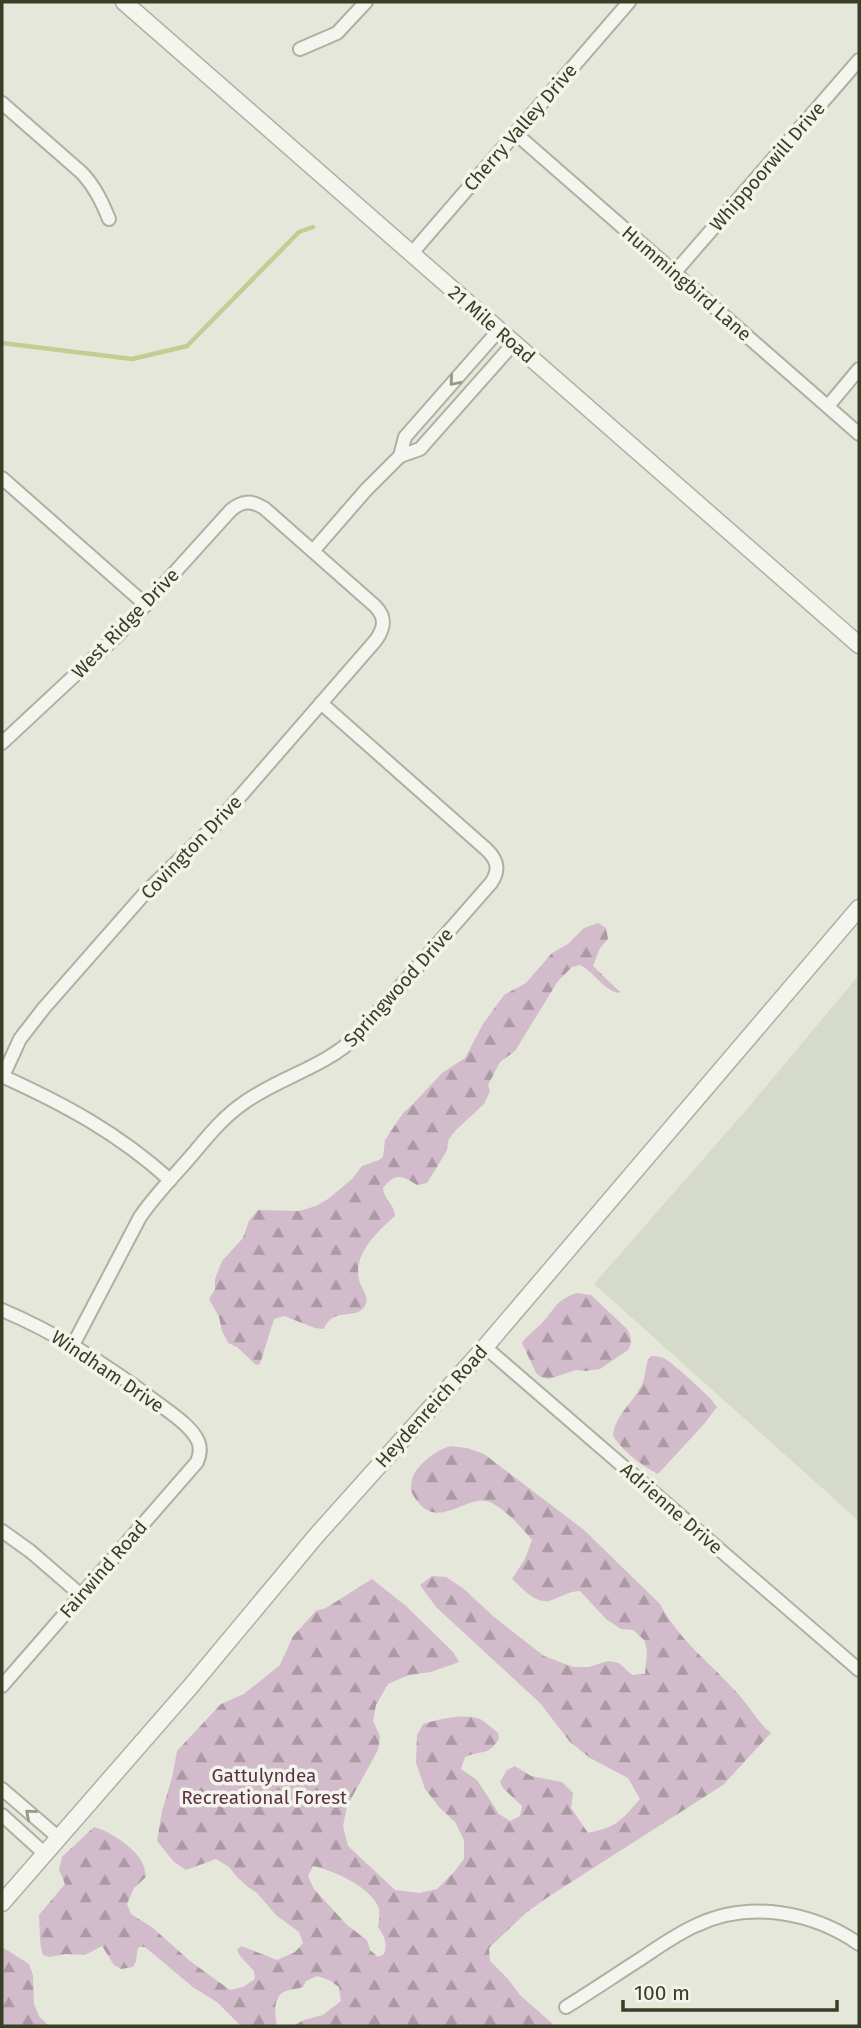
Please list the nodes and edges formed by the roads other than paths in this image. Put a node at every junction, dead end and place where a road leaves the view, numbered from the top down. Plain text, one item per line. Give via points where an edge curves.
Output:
1 (124, 2) edge
2 (366, 2) edge
3 (629, 2) edge
4 (300, 49) dead end
5 (859, 60) edge
6 (2, 103) edge
7 (515, 133) junction
8 (109, 219) dead end
9 (412, 253) junction
10 (675, 272) junction
11 (499, 330) junction
12 (514, 343) junction
13 (859, 369) edge
14 (828, 406) junction
15 (859, 434) edge
16 (400, 456) junction
17 (2, 478) edge
18 (313, 551) junction
19 (146, 606) junction
20 (859, 645) edge
21 (321, 703) junction
22 (2, 743) edge
23 (859, 908) edge
24 (2, 1076) edge
25 (170, 1180) junction
26 (2, 1310) edge
27 (73, 1345) junction
28 (485, 1346) junction
29 (200, 1450) joint
30 (2, 1531) edge
31 (81, 1595) junction
32 (859, 1670) edge
33 (2, 1686) edge
34 (2, 1789) edge
35 (2, 1815) edge
36 (59, 1838) junction
37 (45, 1854) junction
38 (2, 1903) edge
39 (859, 1944) edge
40 (566, 2007) dead end

1 - 9 street, 21 Mile Road
2 - 4 street via 337,33
3 - 7 street, Cherry Valley Drive
5 - 10 street, Whippoorwill Drive
6 - 8 street via 86,178
7 - 9 street, Cherry Valley Drive
7 - 10 street, Hummingbird Lane
9 - 11 street, 21 Mile Road
10 - 14 street, Hummingbird Lane
11 - 12 street, 21 Mile Road
11 -> 16 street via 405,437
12 - 16 street via 419,449
12 - 20 street, 21 Mile Road
13 - 14 street
14 - 15 street, Hummingbird Lane
16 - 18 street
17 - 19 street
18 - 19 street, West Ridge Drive via 264,508 241,503
18 - 21 street, Covington Drive via 375,606 384,621 376,640
19 - 22 street, West Ridge Drive
21 - 24 street, Covington Drive via 217,823 145,893 44,1008 20,1039
21 - 25 street, Springwood Drive via 486,849 496,859 497,873 356,1037 331,1057 244,1102
23 - 28 street, Heydenreich Road
24 - 25 street via 100,1126
25 - 27 street, Springwood Drive via 130,1233
26 - 27 street, Windham Drive
27 - 29 street, Windham Drive via 183,1424
28 - 32 street, Adrienne Drive
28 - 36 street, Heydenreich Road
29 - 31 street, Fairwind Road via 197,1462
30 - 31 street
31 - 33 street, Fairwind Road
36 -> 34 street
35 - 37 street
36 - 37 street, Heydenreich Road
37 - 38 street, Heydenreich Road
39 - 40 street via 799,1915 722,1916 673,1938

